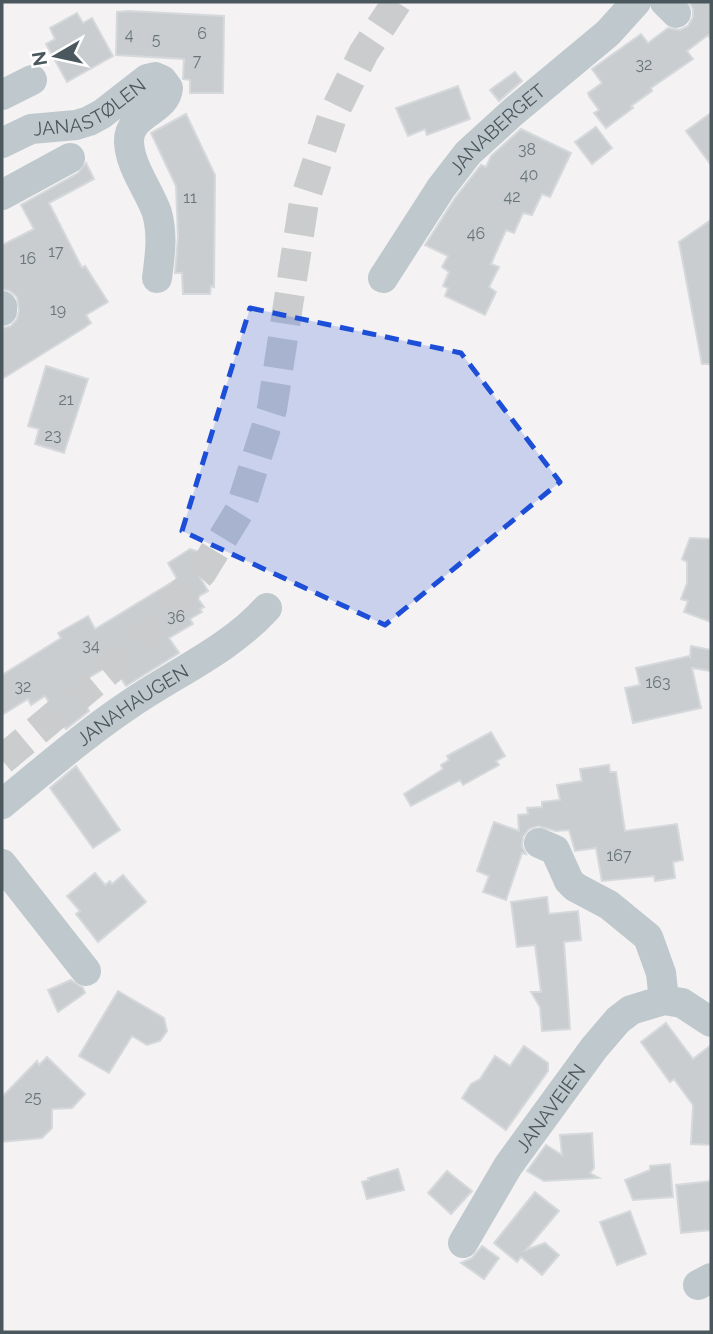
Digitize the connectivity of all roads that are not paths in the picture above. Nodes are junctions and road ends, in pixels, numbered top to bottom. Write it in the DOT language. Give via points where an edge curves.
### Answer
graph roads {
  1 [pos="636,2"];
  2 [pos="32,80"];
  3 [pos="2,95"];
  4 [pos="2,142"];
  5 [pos="70,158"];
  6 [pos="2,195"];
  7 [pos="157,278"];
  8 [pos="383,278"];
  9 [pos="2,306"];
  10 [pos="2,311"];
  11 [pos="267,608"];
  12 [pos="2,804"];
  13 [pos="539,843"];
  14 [pos="2,864"];
  15 [pos="86,971"];
  16 [pos="664,1000"];
  17 [pos="711,1022"];
  18 [pos="463,1243"];
  1 -- 8 [label="street, JANABERGET" via="608,33 468,153"];
  2 -- 3 [label="street"];
  4 -- 7 [label="street, JANASTØLEN" via="31,129 89,121 147,79 164,82 166,96 135,124 129,143 162,234"];
  5 -- 6 [label="street"];
  9 -- 10 [label="street"];
  11 -- 12 [label="street, JANAHAUGEN" via="243,631 130,704"];
  13 -- 16 [label="street" via="555,850 575,887 609,905 648,937"];
  14 -- 15 [label="street"];
  16 -- 17 [label="street" via="682,1003"];
  16 -- 18 [label="street, JANAVEIEN" via="631,1010 594,1048 508,1166"];
}
